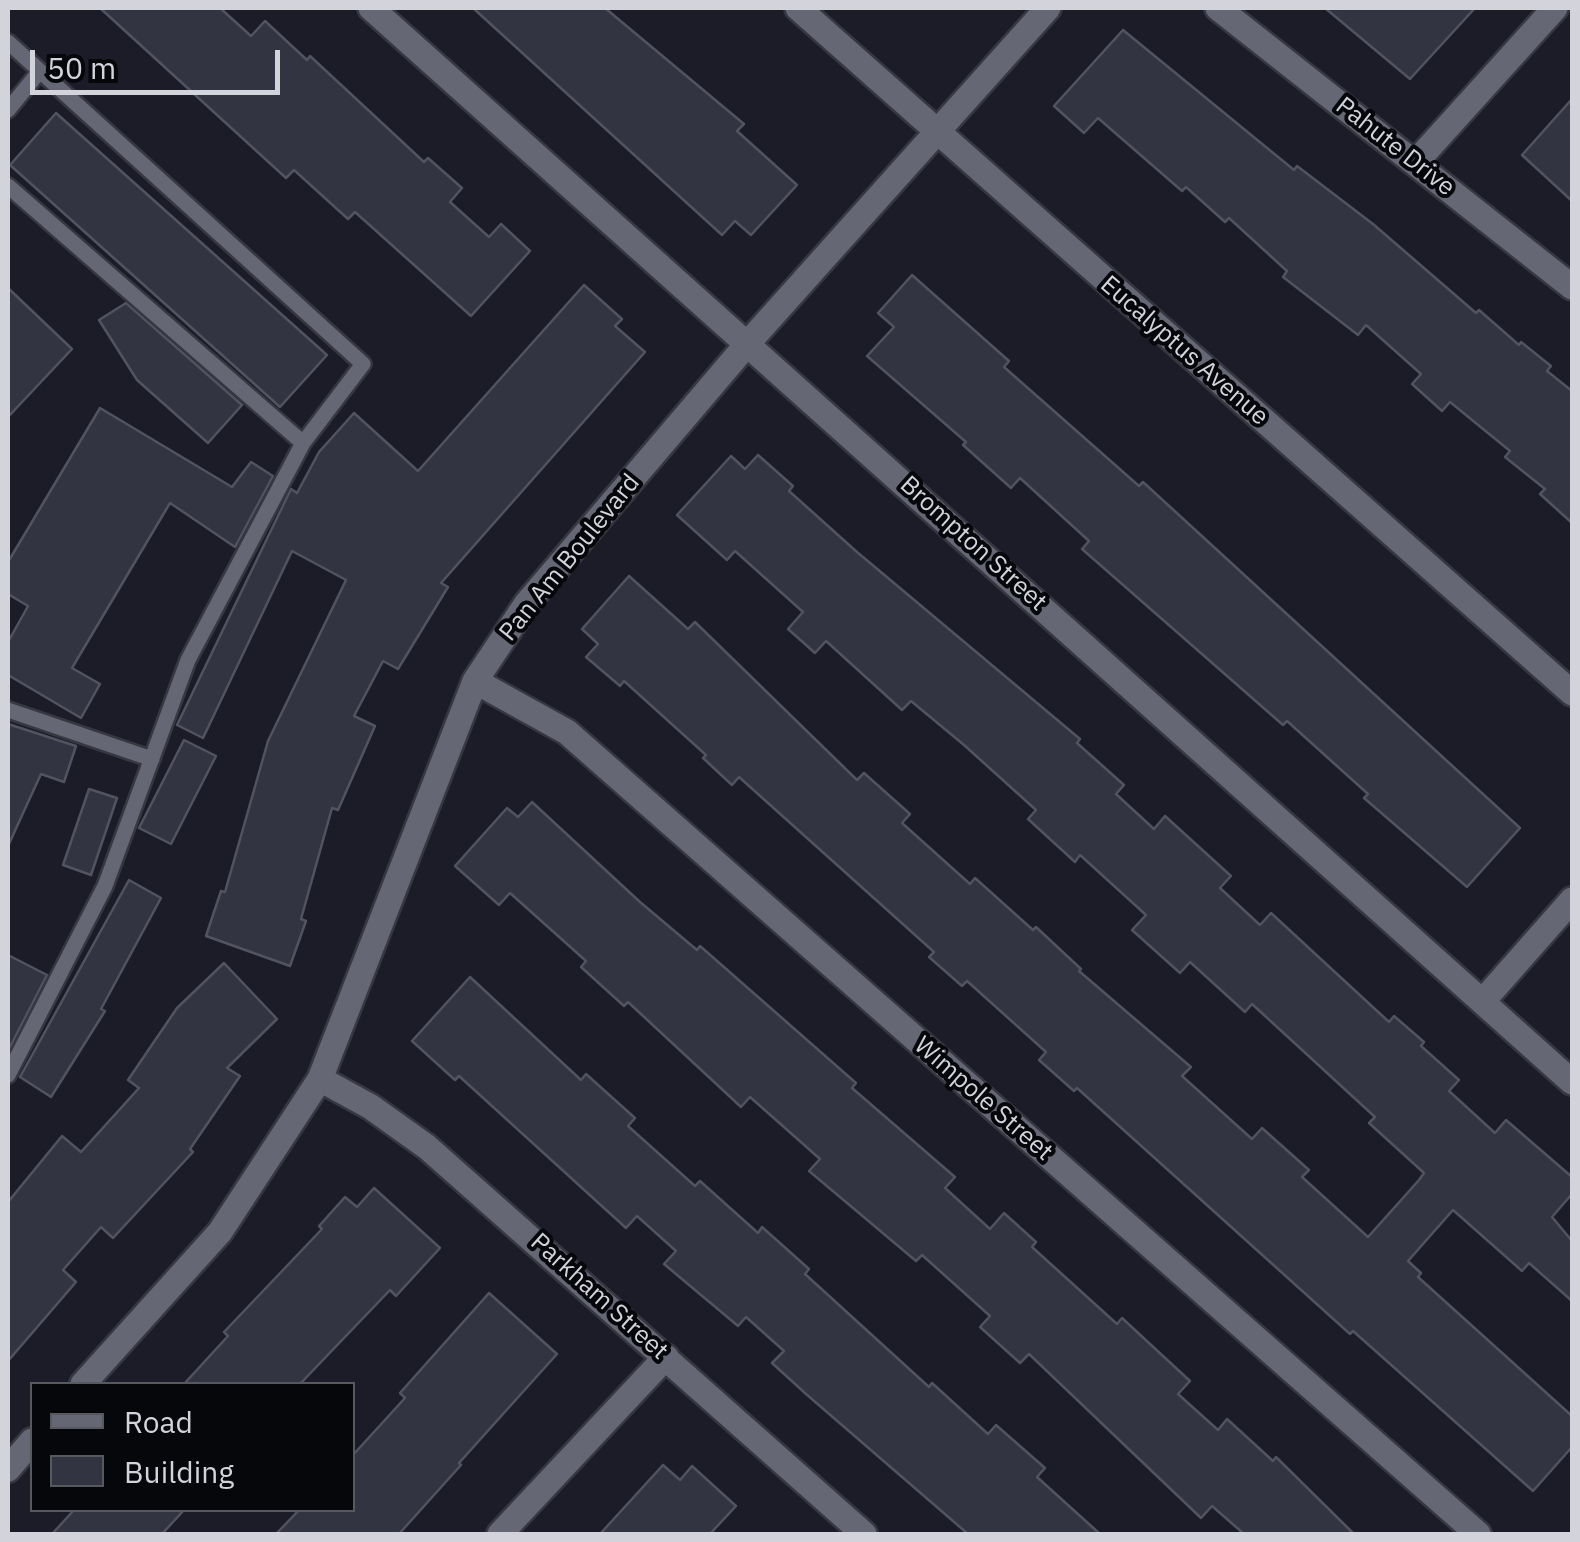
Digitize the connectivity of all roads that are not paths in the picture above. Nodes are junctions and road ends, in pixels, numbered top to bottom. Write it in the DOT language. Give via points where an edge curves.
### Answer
graph roads {
  1 [pos="372,8"];
  2 [pos="798,8"];
  3 [pos="1048,8"];
  4 [pos="1218,8"];
  5 [pos="1556,8"];
  6 [pos="8,42"];
  7 [pos="39,72"];
  8 [pos="8,110"];
  9 [pos="936,132"];
  10 [pos="1415,163"];
  11 [pos="8,186"];
  12 [pos="1572,287"];
  13 [pos="748,343"];
  14 [pos="303,443"];
  15 [pos="476,682"];
  16 [pos="1572,693"];
  17 [pos="8,710"];
  18 [pos="152,759"];
  19 [pos="1572,900"];
  20 [pos="1483,1001"];
  21 [pos="8,1075"];
  22 [pos="320,1079"];
  23 [pos="1572,1082"];
  24 [pos="666,1356"];
  25 [pos="85,1382"];
  26 [pos="30,1443"];
  27 [pos="8,1469"];
  28 [pos="500,1534"];
  29 [pos="864,1534"];
  30 [pos="1478,1534"];
  1 -- 13 [label="street, Brompton Street"];
  2 -- 9 [label="street, Eucalyptus Avenue"];
  3 -- 9 [label="street, Pan Am Boulevard"];
  4 -- 10 [label="street, Pahute Drive"];
  5 -- 10 [label="street"];
  6 -- 7 [label="lane"];
  7 -- 8 [label="lane"];
  7 -- 14 [label="lane" via="364,364"];
  9 -- 13 [label="street, Pan Am Boulevard"];
  9 -- 16 [label="street, Eucalyptus Avenue"];
  10 -- 12 [label="street, Pahute Drive"];
  11 -- 14 [label="lane"];
  13 -- 15 [label="street, Pan Am Boulevard" via="527,603"];
  13 -- 20 [label="street, Brompton Street"];
  14 -- 18 [label="lane" via="188,660"];
  15 -- 22 [label="street, Pan Am Boulevard"];
  15 -- 30 [label="street, Wimpole Street" via="567,732"];
  17 -- 18 [label="lane"];
  18 -- 21 [label="lane" via="106,886"];
  19 -- 20 [label="street"];
  20 -- 23 [label="street, Brompton Street"];
  22 -- 24 [label="street, Parkham Street" via="427,1147"];
  22 -- 25 [label="street, Pan Am Boulevard" via="220,1232"];
  24 -- 28 [label="street"];
  24 -- 29 [label="street, Parkham Street"];
  26 -- 27 [label="street"];
}
